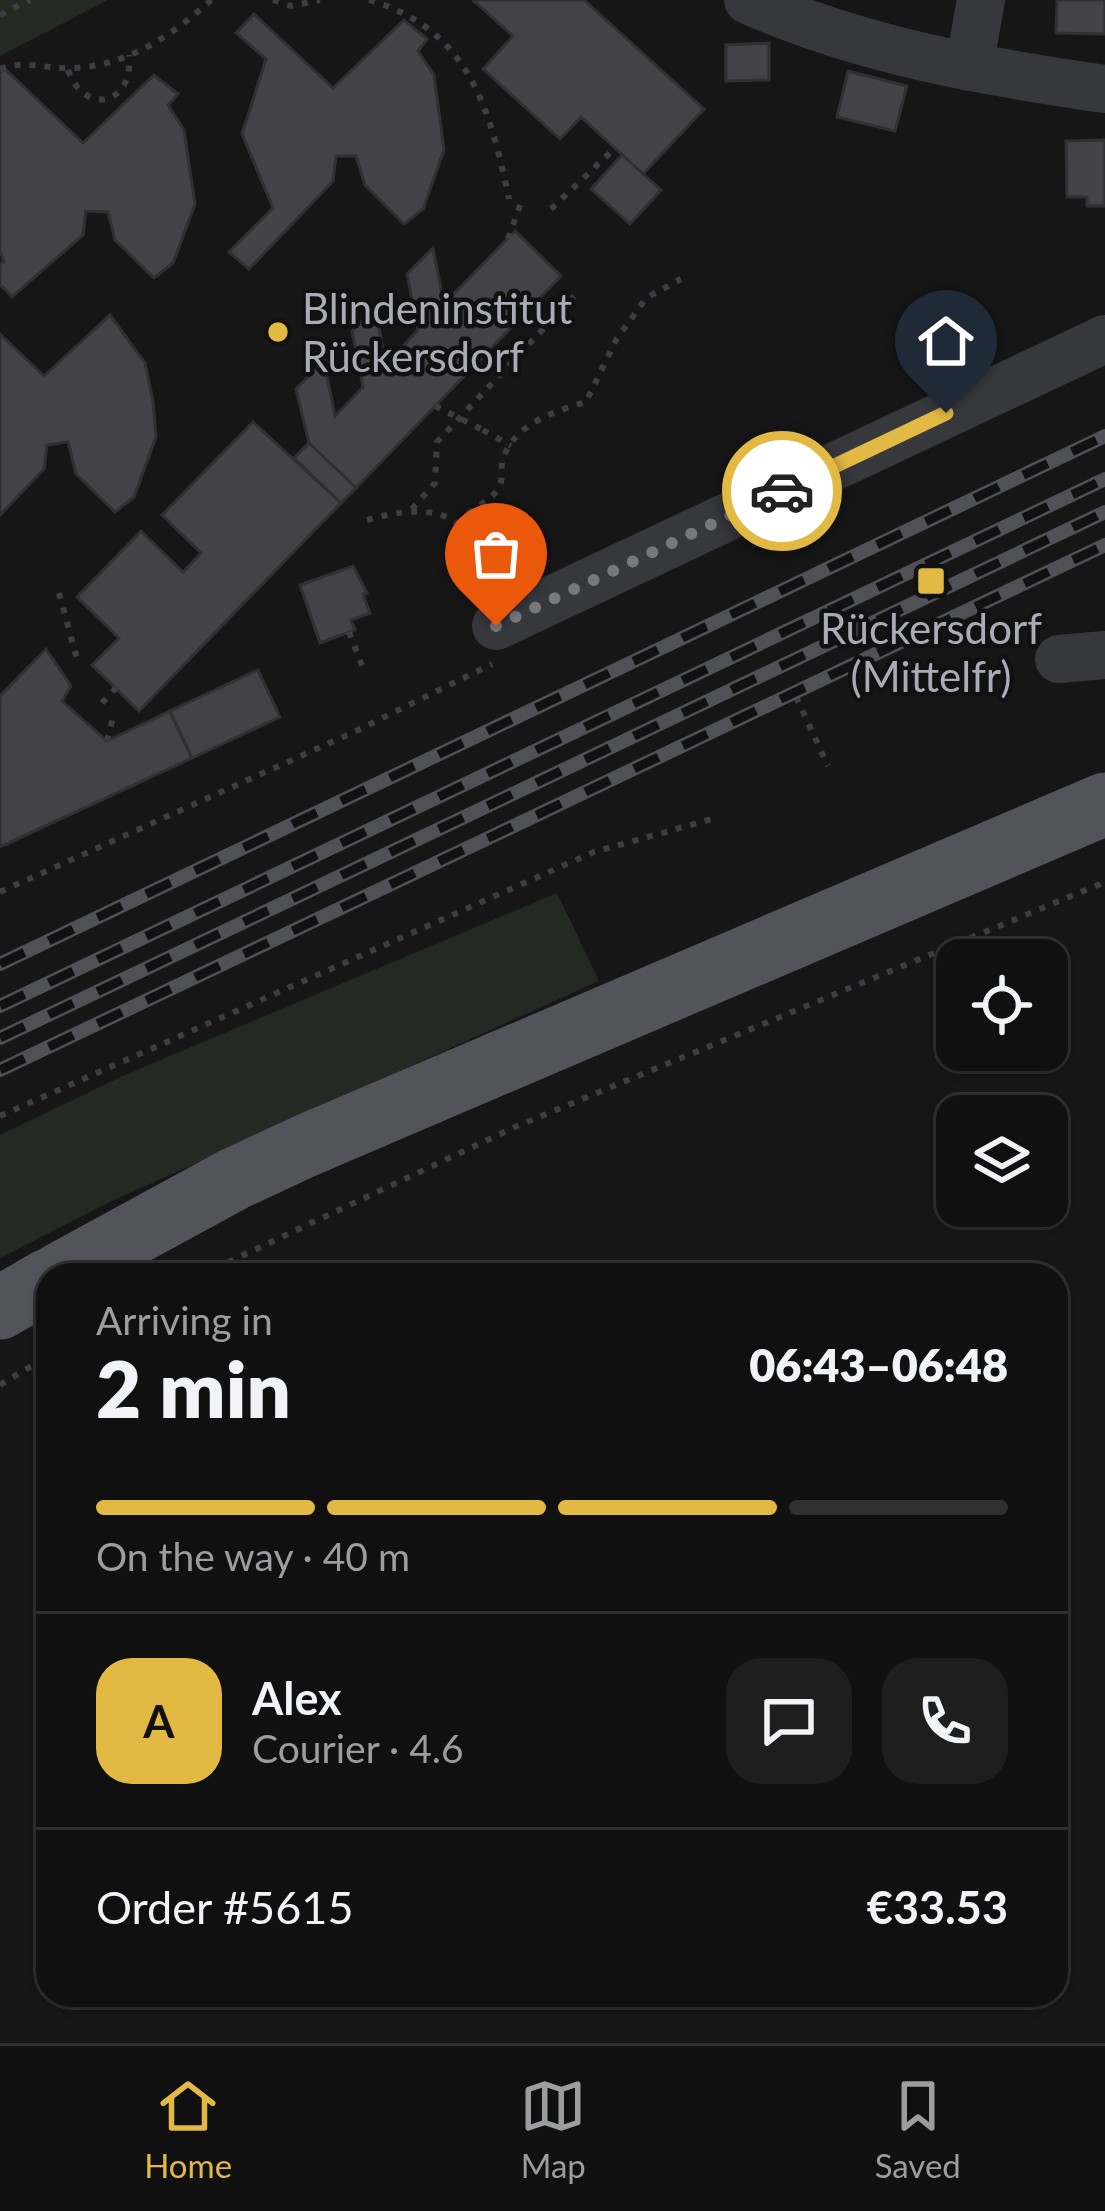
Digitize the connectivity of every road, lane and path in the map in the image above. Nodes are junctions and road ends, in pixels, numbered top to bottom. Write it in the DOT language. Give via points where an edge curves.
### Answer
graph roads {
  1 [pos="30,0"];
  2 [pos="211,0"];
  3 [pos="273,0"];
  4 [pos="320,0"];
  5 [pos="369,0"];
  6 [pos="748,0"];
  7 [pos="981,0"];
  8 [pos="0,15"];
  9 [pos="129,55"];
  10 [pos="969,67"];
  11 [pos="68,68"];
  12 [pos="0,69"];
  13 [pos="1105,88"];
  14 [pos="615,148"];
  15 [pos="524,197"];
  16 [pos="509,200"];
  17 [pos="551,209"];
  18 [pos="508,239"];
  19 [pos="681,279"];
  20 [pos="575,295"];
  21 [pos="1105,339"];
  22 [pos="435,406"];
  23 [pos="511,446"];
  24 [pos="412,509"];
  25 [pos="367,520"];
  26 [pos="458,525"];
  27 [pos="59,593"];
  28 [pos="495,614"];
  29 [pos="349,632"];
  30 [pos="77,659"];
  31 [pos="364,671"];
  32 [pos="116,688"];
  33 [pos="796,697"];
  34 [pos="102,703"];
  35 [pos="113,717"];
  36 [pos="107,740"];
  37 [pos="828,766"];
  38 [pos="1105,804"];
  39 [pos="719,817"];
  40 [pos="1105,882"];
  41 [pos="0,892"];
  42 [pos="0,1116"];
  43 [pos="80,1263"];
  44 [pos="226,1263"];
  45 [pos="36,1287"];
  46 [pos="0,1308"];
  47 [pos="36,1363"];
  48 [pos="0,1385"];
  1 -- 8 [label="path"];
  2 -- 9 [label="path" via="175,32"];
  3 -- 4 [label="path"];
  5 -- 16 [label="path" via="426,28 480,90"];
  6 -- 10 [label="street" via="811,28"];
  7 -- 10 [label="street"];
  9 -- 11 [label="path"];
  9 -- 11 [label="path" via="129,83 106,98 81,94"];
  10 -- 13 [label="street"];
  11 -- 12 [label="path" via="25,62"];
  14 -- 17 [label="path"];
  15 -- 18 [label="path"];
  19 -- 23 [label="path" via="646,298 586,402 547,414"];
  20 -- 24 [label="path" via="437,442 435,483"];
  21 -- 28 [label="street"];
  22 -- 23 [label="path, bridge"];
  23 -- 26 [label="path" via="502,484"];
  24 -- 25 [label="path"];
  24 -- 26 [label="path"];
  26 -- 28 [label="path" via="472,555 469,573"];
  27 -- 30 [label="path"];
  28 -- 41 [label="path" via="516,634 501,659"];
  29 -- 31 [label="path"];
  32 -- 34 [label="path"];
  33 -- 37 [label="path"];
  35 -- 36 [label="path"];
  38 -- 43 [label="main road" via="305,1146"];
  39 -- 42 [label="path" via="594,852"];
  40 -- 44 [label="path" via="515,1127"];
  45 -- 46 [label="main road"];
  47 -- 48 [label="path"];
}
